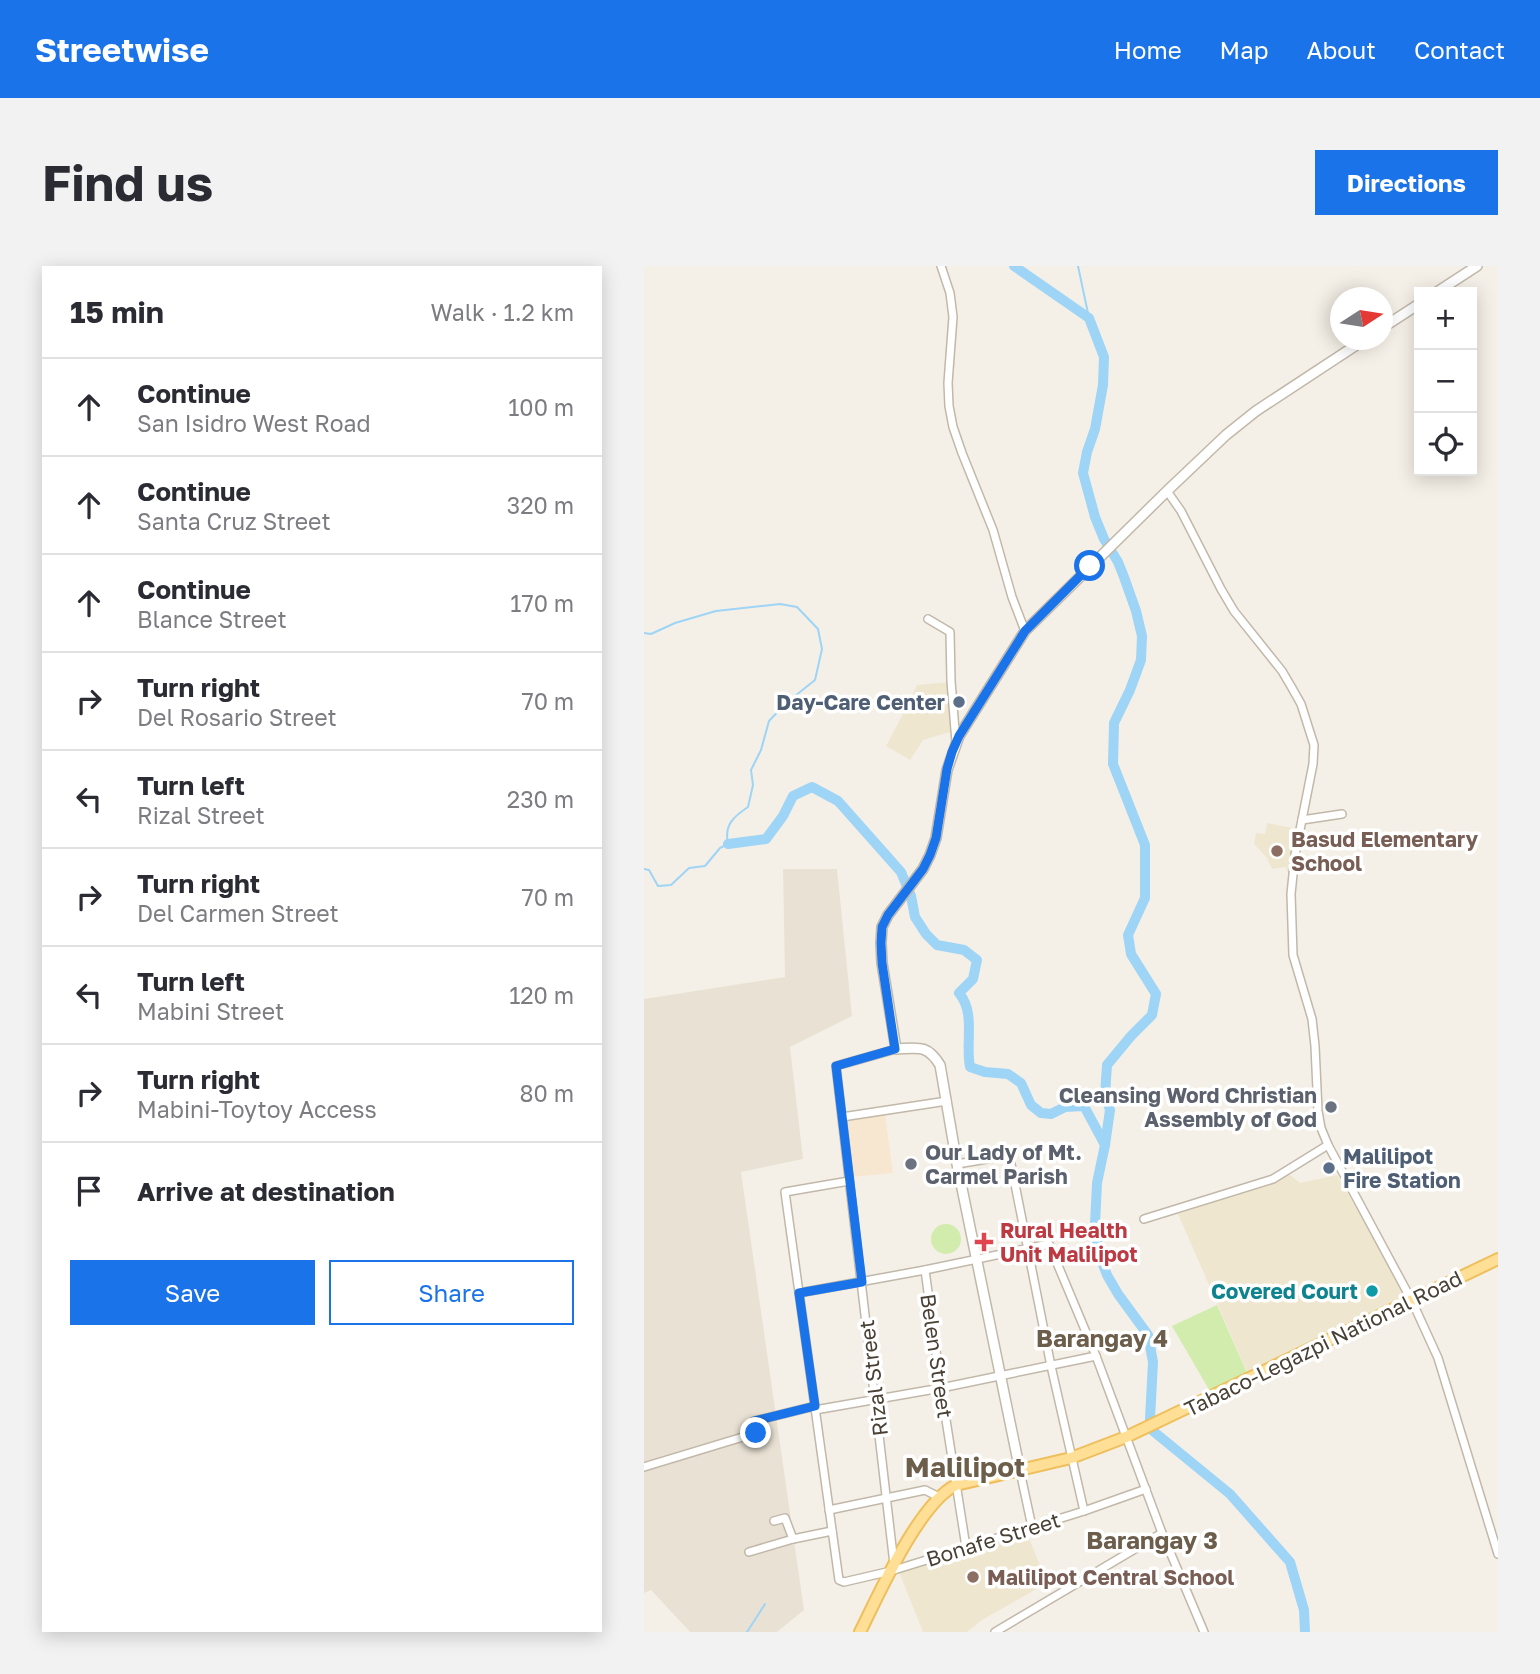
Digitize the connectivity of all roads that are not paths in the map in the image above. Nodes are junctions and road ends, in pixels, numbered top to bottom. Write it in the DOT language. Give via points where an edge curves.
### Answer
graph roads {
  1 [pos="941,266"];
  2 [pos="1477,266"];
  3 [pos="1445,287"];
  4 [pos="1414,307"];
  5 [pos="1393,321"];
  6 [pos="1349,350"];
  7 [pos="1167,491"];
  8 [pos="928,619"];
  9 [pos="1025,631"];
  10 [pos="956,743"];
  11 [pos="1342,814"];
  12 [pos="1302,820"];
  13 [pos="895,1049"];
  14 [pos="947,1101"];
  15 [pos="842,1117"];
  16 [pos="1328,1144"];
  17 [pos="957,1164"];
  18 [pos="849,1181"];
  19 [pos="1144,1219"];
  20 [pos="1027,1249"];
  21 [pos="976,1259"];
  22 [pos="1498,1259"];
  23 [pos="925,1270"];
  24 [pos="862,1282"];
  25 [pos="799,1293"];
  26 [pos="1412,1301"];
  27 [pos="1096,1356"];
  28 [pos="1051,1366"];
  29 [pos="999,1376"];
  30 [pos="941,1388"];
  31 [pos="876,1399"];
  32 [pos="815,1408"];
  33 [pos="1126,1437"];
  34 [pos="1071,1458"];
  35 [pos="644,1467"];
  36 [pos="1020,1471"];
  37 [pos="956,1485"];
  38 [pos="1146,1489"];
  39 [pos="939,1497"];
  40 [pos="887,1498"];
  41 [pos="829,1510"];
  42 [pos="1084,1511"];
  43 [pos="774,1521"];
  44 [pos="1032,1527"];
  45 [pos="832,1531"];
  46 [pos="1162,1533"];
  47 [pos="793,1539"];
  48 [pos="966,1547"];
  49 [pos="749,1552"];
  50 [pos="1498,1554"];
  51 [pos="892,1568"];
  52 [pos="860,1632"];
  53 [pos="995,1632"];
  54 [pos="1204,1632"];
  1 -- 9 [label="street" via="954,317 948,383 953,427"];
  2 -- 3 [label="street"];
  4 -- 5 [label="street"];
  6 -- 7 [label="street" via="1256,411"];
  7 -- 9 [label="street"];
  7 -- 12 [label="street" via="1221,589 1301,704 1314,745"];
  8 -- 10 [label="street" via="950,632"];
  9 -- 10 [label="street"];
  10 -- 13 [label="street" via="936,838 923,869 882,927 882,963"];
  11 -- 12 [label="street"];
  12 -- 16 [label="street" via="1292,878 1293,955 1311,1019 1318,1111"];
  13 -- 14 [label="street" via="924,1049 933,1054 940,1065"];
  13 -- 15 [label="street, Rizal Street" via="836,1066"];
  14 -- 15 [label="street"];
  14 -- 17 [label="street"];
  15 -- 18 [label="street, Rizal Street"];
  16 -- 19 [label="street" via="1272,1179"];
  16 -- 26 [label="street"];
  17 -- 20 [label="street" via="1010,1158"];
  17 -- 21 [label="street"];
  18 -- 24 [label="street, Rizal Street"];
  18 -- 25 [label="street" via="785,1192"];
  20 -- 21 [label="street"];
  20 -- 27 [label="street" via="1049,1244"];
  20 -- 28 [label="street"];
  21 -- 23 [label="street"];
  21 -- 29 [label="street"];
  22 -- 26 [label="main road, Tabaco-Legazpi National Road"];
  23 -- 24 [label="street"];
  23 -- 30 [label="street, Belen Street"];
  24 -- 25 [label="street"];
  24 -- 31 [label="street, Rizal Street"];
  25 -- 32 [label="street"];
  26 -- 33 [label="main road, Tabaco-Legazpi National Road"];
  26 -- 50 [label="street" via="1438,1358"];
  27 -- 28 [label="street"];
  27 -- 33 [label="street"];
  28 -- 29 [label="street"];
  28 -- 34 [label="street"];
  29 -- 30 [label="street"];
  29 -- 36 [label="street"];
  30 -- 31 [label="street"];
  30 -- 37 [label="street, Belen Street"];
  31 -- 32 [label="street"];
  31 -- 40 [label="street, Rizal Street"];
  32 -- 35 [label="street" via="754,1421 756,1433"];
  32 -- 41 [label="street"];
  33 -- 34 [label="main road, Tabaco-Legazpi National Road"];
  33 -- 38 [label="street"];
  34 -- 36 [label="main road, Tabaco-Legazpi National Road"];
  34 -- 42 [label="street"];
  36 -- 37 [label="main road, Tabaco-Legazpi National Road"];
  36 -- 44 [label="street"];
  37 -- 39 [label="main road"];
  37 -- 48 [label="street, Belen Street"];
  38 -- 42 [label="street, Bonafe Street"];
  38 -- 46 [label="street"];
  39 -- 40 [label="street" via="925,1490"];
  39 -- 51 [label="main road"];
  40 -- 41 [label="street"];
  40 -- 51 [label="street, Rizal Street"];
  41 -- 45 [label="street"];
  42 -- 44 [label="street, Bonafe Street"];
  43 -- 47 [label="street" via="785,1518"];
  44 -- 48 [label="street, Bonafe Street"];
  45 -- 47 [label="street"];
  45 -- 51 [label="street, Bonafe Street" via="839,1580"];
  46 -- 53 [label="street"];
  46 -- 54 [label="street"];
  47 -- 49 [label="street"];
  48 -- 51 [label="street, Bonafe Street"];
  51 -- 52 [label="main road"];
}
